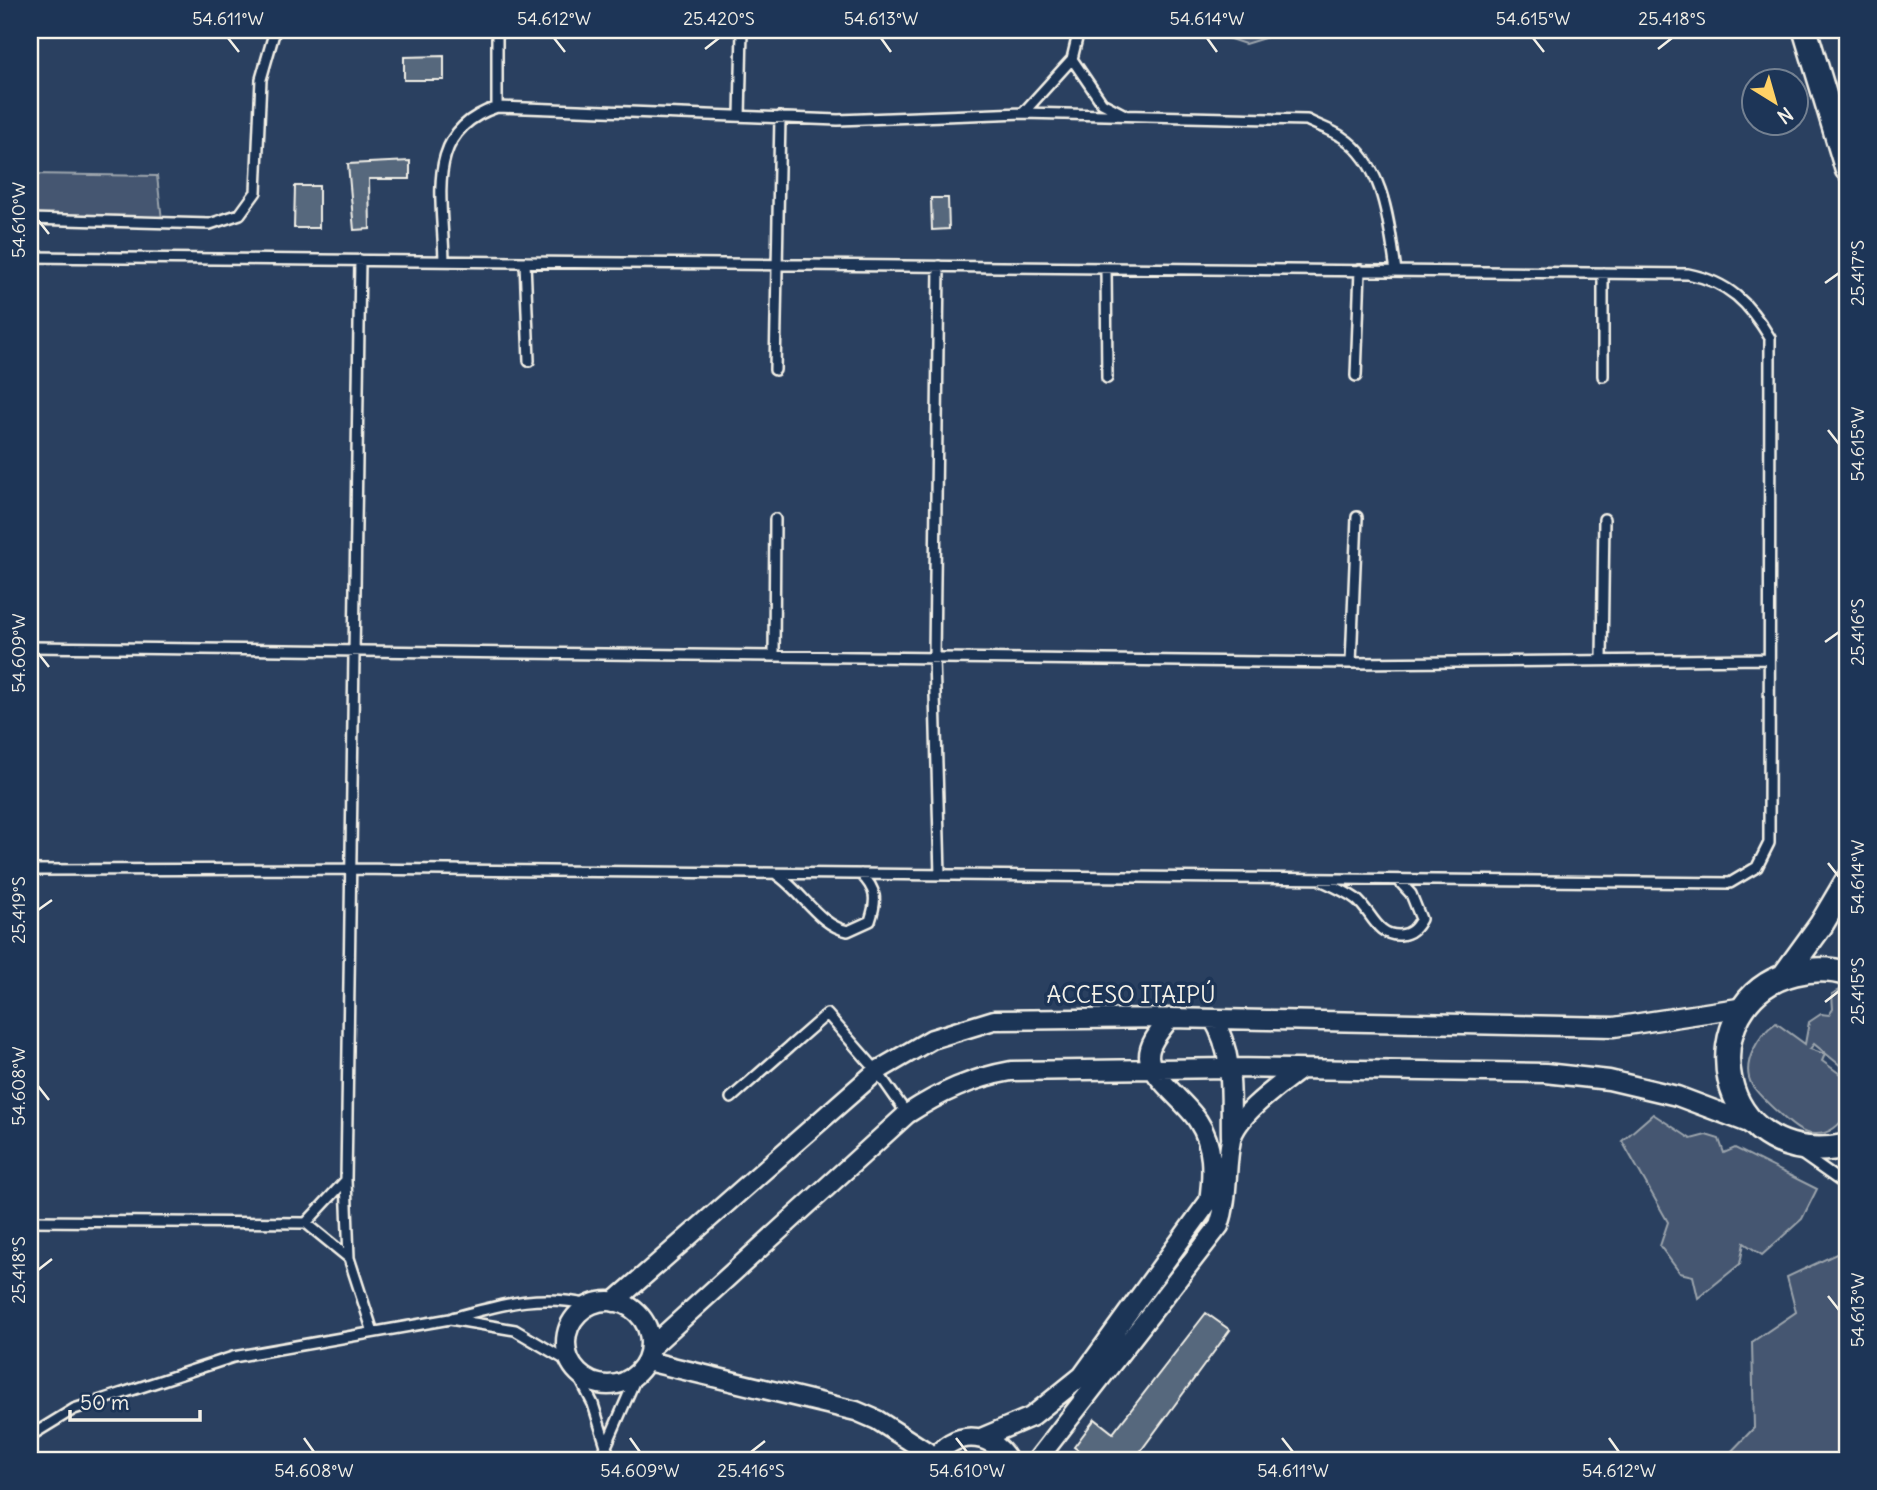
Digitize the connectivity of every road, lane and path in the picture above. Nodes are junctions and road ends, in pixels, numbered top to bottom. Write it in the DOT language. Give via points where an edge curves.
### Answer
graph roads {
  1 [pos="275,30"];
  2 [pos="497,30"];
  3 [pos="742,30"];
  4 [pos="1079,30"];
  5 [pos="1805,30"];
  6 [pos="1072,59"];
  7 [pos="497,107"];
  8 [pos="1023,113"];
  9 [pos="740,116"];
  10 [pos="1125,116"];
  11 [pos="780,117"];
  12 [pos="1847,169"];
  13 [pos="30,219"];
  14 [pos="30,257"];
  15 [pos="360,260"];
  16 [pos="444,261"];
  17 [pos="525,262"];
  18 [pos="776,265"];
  19 [pos="939,266"];
  20 [pos="1106,268"];
  21 [pos="1360,270"];
  22 [pos="1396,271"];
  23 [pos="1603,273"];
  24 [pos="528,361"];
  25 [pos="775,370"];
  26 [pos="1356,376"];
  27 [pos="1604,376"];
  28 [pos="1107,378"];
  29 [pos="1357,517"];
  30 [pos="775,519"];
  31 [pos="1605,519"];
  32 [pos="30,648"];
  33 [pos="354,649"];
  34 [pos="774,655"];
  35 [pos="934,657"];
  36 [pos="1602,659"];
  37 [pos="1769,659"];
  38 [pos="1350,663"];
  39 [pos="351,869"];
  40 [pos="30,870"];
  41 [pos="775,873"];
  42 [pos="861,874"];
  43 [pos="940,875"];
  44 [pos="1317,879"];
  45 [pos="1398,880"];
  46 [pos="1847,881"];
  47 [pos="1847,974"];
  48 [pos="1784,976"];
  49 [pos="1745,1007"];
  50 [pos="1170,1018"];
  51 [pos="1213,1019"];
  52 [pos="1230,1068"];
  53 [pos="1153,1069"];
  54 [pos="1299,1070"];
  55 [pos="877,1071"];
  56 [pos="731,1098"];
  57 [pos="907,1114"];
  58 [pos="1755,1125"];
  59 [pos="1231,1137"];
  60 [pos="1847,1146"];
  61 [pos="1793,1148"];
  62 [pos="346,1180"];
  63 [pos="1847,1186"];
  64 [pos="30,1221"];
  65 [pos="306,1223"];
  66 [pos="349,1258"];
  67 [pos="614,1302"];
  68 [pos="591,1305"];
  69 [pos="450,1319"];
  70 [pos="373,1332"];
  71 [pos="645,1361"];
  72 [pos="574,1367"];
  73 [pos="30,1436"];
  74 [pos="981,1438"];
  75 [pos="607,1449"];
  76 [pos="935,1459"];
  77 [pos="600,1460"];
  78 [pos="1008,1460"];
  79 [pos="1037,1460"];
  1 -- 13 [label="lane" via="261,79 256,192 240,214 211,224"];
  2 -- 7 [label="lane"];
  3 -- 9 [label="lane"];
  4 -- 6 [label="lane"];
  5 -- 12 [label="street"];
  6 -- 8 [label="lane"];
  6 -- 10 [label="lane" via="1102,103"];
  7 -- 9 [label="lane"];
  7 -- 16 [label="lane" via="474,114 456,129 445,148"];
  8 -- 10 [label="lane"];
  8 -- 11 [label="lane" via="838,120"];
  9 -- 11 [label="lane"];
  10 -- 22 [label="lane" via="1307,120 1343,137 1366,158 1377,179"];
  11 -- 18 [label="lane"];
  14 -- 15 [label="lane"];
  15 -- 16 [label="lane"];
  15 -- 33 [label="lane"];
  16 -- 17 [label="lane"];
  17 -- 18 [label="lane"];
  17 -- 24 [label="lane"];
  18 -- 19 [label="lane"];
  18 -- 25 [label="lane"];
  19 -- 20 [label="lane"];
  19 -- 35 [label="lane"];
  20 -- 21 [label="lane"];
  20 -- 28 [label="lane"];
  21 -- 22 [label="lane"];
  21 -- 26 [label="lane"];
  22 -- 23 [label="lane"];
  23 -- 27 [label="lane"];
  23 -- 37 [label="lane" via="1688,274 1713,280 1751,307 1770,338"];
  29 -- 38 [label="lane"];
  30 -- 34 [label="lane"];
  31 -- 36 [label="lane"];
  32 -- 33 [label="lane"];
  33 -- 34 [label="lane"];
  33 -- 39 [label="lane"];
  34 -- 35 [label="lane"];
  35 -- 38 [label="lane"];
  35 -- 43 [label="lane"];
  36 -- 37 [label="lane"];
  36 -- 38 [label="lane"];
  37 -- 45 [label="lane" via="1769,844 1764,859 1747,875 1730,883"];
  39 -- 40 [label="lane"];
  39 -- 41 [label="lane"];
  39 -- 62 [label="lane"];
  41 -- 42 [label="lane"];
  41 -- 42 [label="lane" via="830,924 848,931 870,921 877,901 872,885"];
  42 -- 43 [label="lane"];
  43 -- 44 [label="lane"];
  44 -- 45 [label="lane"];
  44 -- 45 [label="lane" via="1357,900 1379,929 1391,935 1407,934 1420,919 1411,894"];
  46 -- 48 [label="street"];
  47 -- 48 [label="street" via="1810,969"];
  48 -- 49 [label="street" via="1762,988"];
  49 -- 51 [label="street, ACCESO ITAIPÚ" via="1614,1027"];
  49 -- 58 [label="street" via="1732,1030 1727,1055 1729,1081 1739,1105"];
  50 -- 51 [label="street, ACCESO ITAIPÚ"];
  50 -- 53 [label="street" via="1151,1046"];
  50 -- 55 [label="street, ACCESO ITAIPÚ" via="994,1020 932,1038"];
  51 -- 52 [label="street"];
  52 -- 53 [label="street"];
  52 -- 54 [label="street"];
  52 -- 59 [label="street"];
  53 -- 57 [label="street" via="1011,1071 975,1077"];
  53 -- 74 [label="street" via="1199,1122 1208,1141 1213,1172 1209,1200 1082,1376 1031,1417"];
  54 -- 58 [label="street" via="1545,1073 1609,1080"];
  54 -- 59 [label="street" via="1244,1118"];
  55 -- 56 [label="lane" via="827,1014"];
  55 -- 57 [label="lane"];
  55 -- 67 [label="street, ACCESO ITAIPÚ"];
  57 -- 71 [label="street"];
  58 -- 61 [label="street"];
  59 -- 79 [label="street" via="1226,1204 1219,1226"];
  60 -- 61 [label="street" via="1821,1151"];
  61 -- 63 [label="lane"];
  62 -- 65 [label="lane"];
  62 -- 66 [label="lane"];
  64 -- 65 [label="lane"];
  65 -- 66 [label="lane"];
  66 -- 70 [label="lane"];
  67 -- 68 [label="street"];
  67 -- 71 [label="street" via="641,1316 648,1329"];
  68 -- 69 [label="lane" via="556,1297 503,1304"];
  68 -- 72 [label="street" via="579,1314 567,1334 566,1349"];
  69 -- 70 [label="lane"];
  69 -- 72 [label="lane" via="515,1330"];
  70 -- 73 [label="lane" via="233,1357 74,1409"];
  71 -- 72 [label="street" via="626,1382 612,1386 590,1381"];
  71 -- 75 [label="lane"];
  71 -- 76 [label="street" via="856,1411"];
  72 -- 75 [label="lane" via="593,1404"];
  74 -- 76 [label="street" via="955,1440"];
  74 -- 78 [label="street" via="993,1443"];
  75 -- 77 [label="lane"];
}
